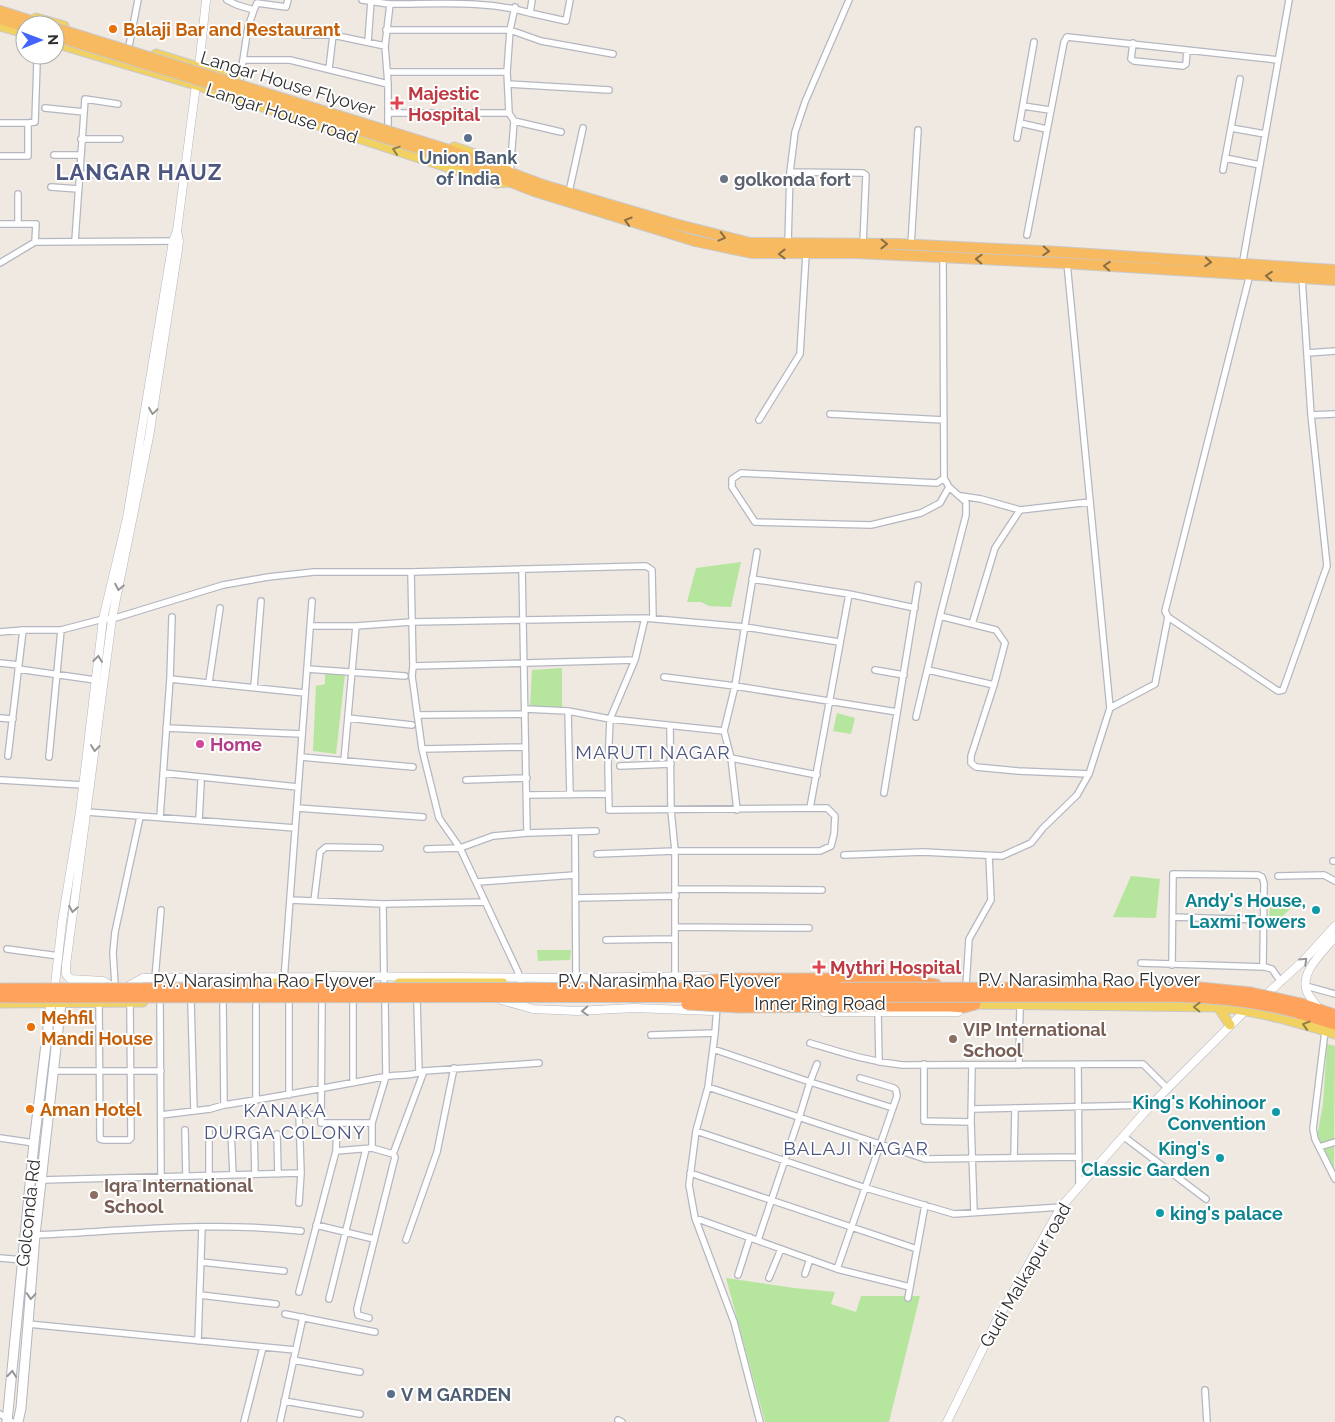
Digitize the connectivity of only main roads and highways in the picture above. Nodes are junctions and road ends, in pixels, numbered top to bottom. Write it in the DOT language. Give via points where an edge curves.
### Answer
graph roads {
  1 [pos="0,6"];
  2 [pos="0,11"];
  3 [pos="15,16"];
  4 [pos="0,19"];
  5 [pos="15,24"];
  6 [pos="0,26"];
  7 [pos="15,31"];
  8 [pos="65,31"];
  9 [pos="65,39"];
  10 [pos="65,45"];
  11 [pos="133,47"];
  12 [pos="133,66"];
  13 [pos="244,82"];
  14 [pos="242,100"];
  15 [pos="448,154"];
  16 [pos="510,178"];
  17 [pos="1246,270"];
  18 [pos="1335,270"];
  19 [pos="1335,280"];
  20 [pos="399,983"];
  21 [pos="0,985"];
  22 [pos="944,986"];
  23 [pos="0,989"];
  24 [pos="559,993"];
  25 [pos="0,997"];
  26 [pos="1287,997"];
  27 [pos="400,1001"];
  28 [pos="0,1003"];
  29 [pos="56,1003"];
  30 [pos="978,1004"];
  31 [pos="1218,1007"];
  32 [pos="1335,1010"];
  33 [pos="1335,1014"];
  34 [pos="1278,1017"];
  35 [pos="1335,1024"];
  36 [pos="1230,1025"];
  37 [pos="1335,1034"];
  38 [pos="7,1419"];
  39 [pos="18,1422"];
  1 -- 11 [label="main road, Langar House road"];
  2 -- 3 [label="highway"];
  4 -- 5 [label="highway"];
  6 -- 7 [label="main road"];
  8 -- 15 [label="highway, Langar House Flyover, bridge"];
  9 -- 15 [label="highway, Langar House Flyover, bridge"];
  10 -- 12 [label="main road, Langar House road"];
  11 -- 12 [label="main road"];
  11 -- 13 [label="main road, Langar House road"];
  12 -- 14 [label="main road, Langar House road"];
  13 -- 14 [label="main road"];
  13 -- 16 [label="main road, Langar House road" via="504,164"];
  16 -- 14 [label="main road, Langar House road, one-way" via="496,183"];
  15 -- 16 [label="highway, Langar House Flyover"];
  16 -- 17 [label="highway, one-way" via="750,243 911,245 1060,252"];
  17 -- 16 [label="highway, one-way" via="856,253 752,254 695,241"];
  17 -- 18 [label="highway"];
  19 -- 17 [label="highway, one-way"];
  20 -- 21 [label="main road, Inner Ring Road" via="384,980 284,980"];
  20 -- 22 [label="main road, Inner Ring Road" via="520,981 576,987"];
  20 -- 27 [label="main road"];
  22 -- 24 [label="highway, bridge" via="903,980 725,979"];
  22 -- 26 [label="main road, Inner Ring Road" via="1078,982 1200,984"];
  23 -- 24 [label="highway, P.V. Narasimha Rao Flyover, bridge"];
  24 -- 25 [label="highway, P.V. Narasimha Rao Flyover, bridge"];
  30 -- 24 [label="highway, one-way, bridge" via="964,1007 729,1006"];
  24 -- 33 [label="highway, P.V. Narasimha Rao Flyover, bridge" via="1201,988 1270,996"];
  24 -- 35 [label="highway, P.V. Narasimha Rao Flyover, bridge" via="1201,996 1268,1004"];
  26 -- 32 [label="main road, Inner Ring Road"];
  26 -- 34 [label="main road" via="1277,1010"];
  27 -- 29 [label="main road, Inner Ring Road"];
  27 -- 30 [label="main road, Inner Ring Road" via="500,999 717,1006"];
  28 -- 29 [label="main road, Inner Ring Road"];
  38 -- 29 [label="main road, Golconda Rd, one-way" via="34,1143"];
  29 -- 39 [label="main road, Golconda Rd, one-way"];
  31 -- 30 [label="main road, Inner Ring Road, one-way"];
  31 -- 34 [label="main road, Inner Ring Road"];
  31 -- 36 [label="main road"];
  37 -- 34 [label="main road, Inner Ring Road, one-way"];
}
